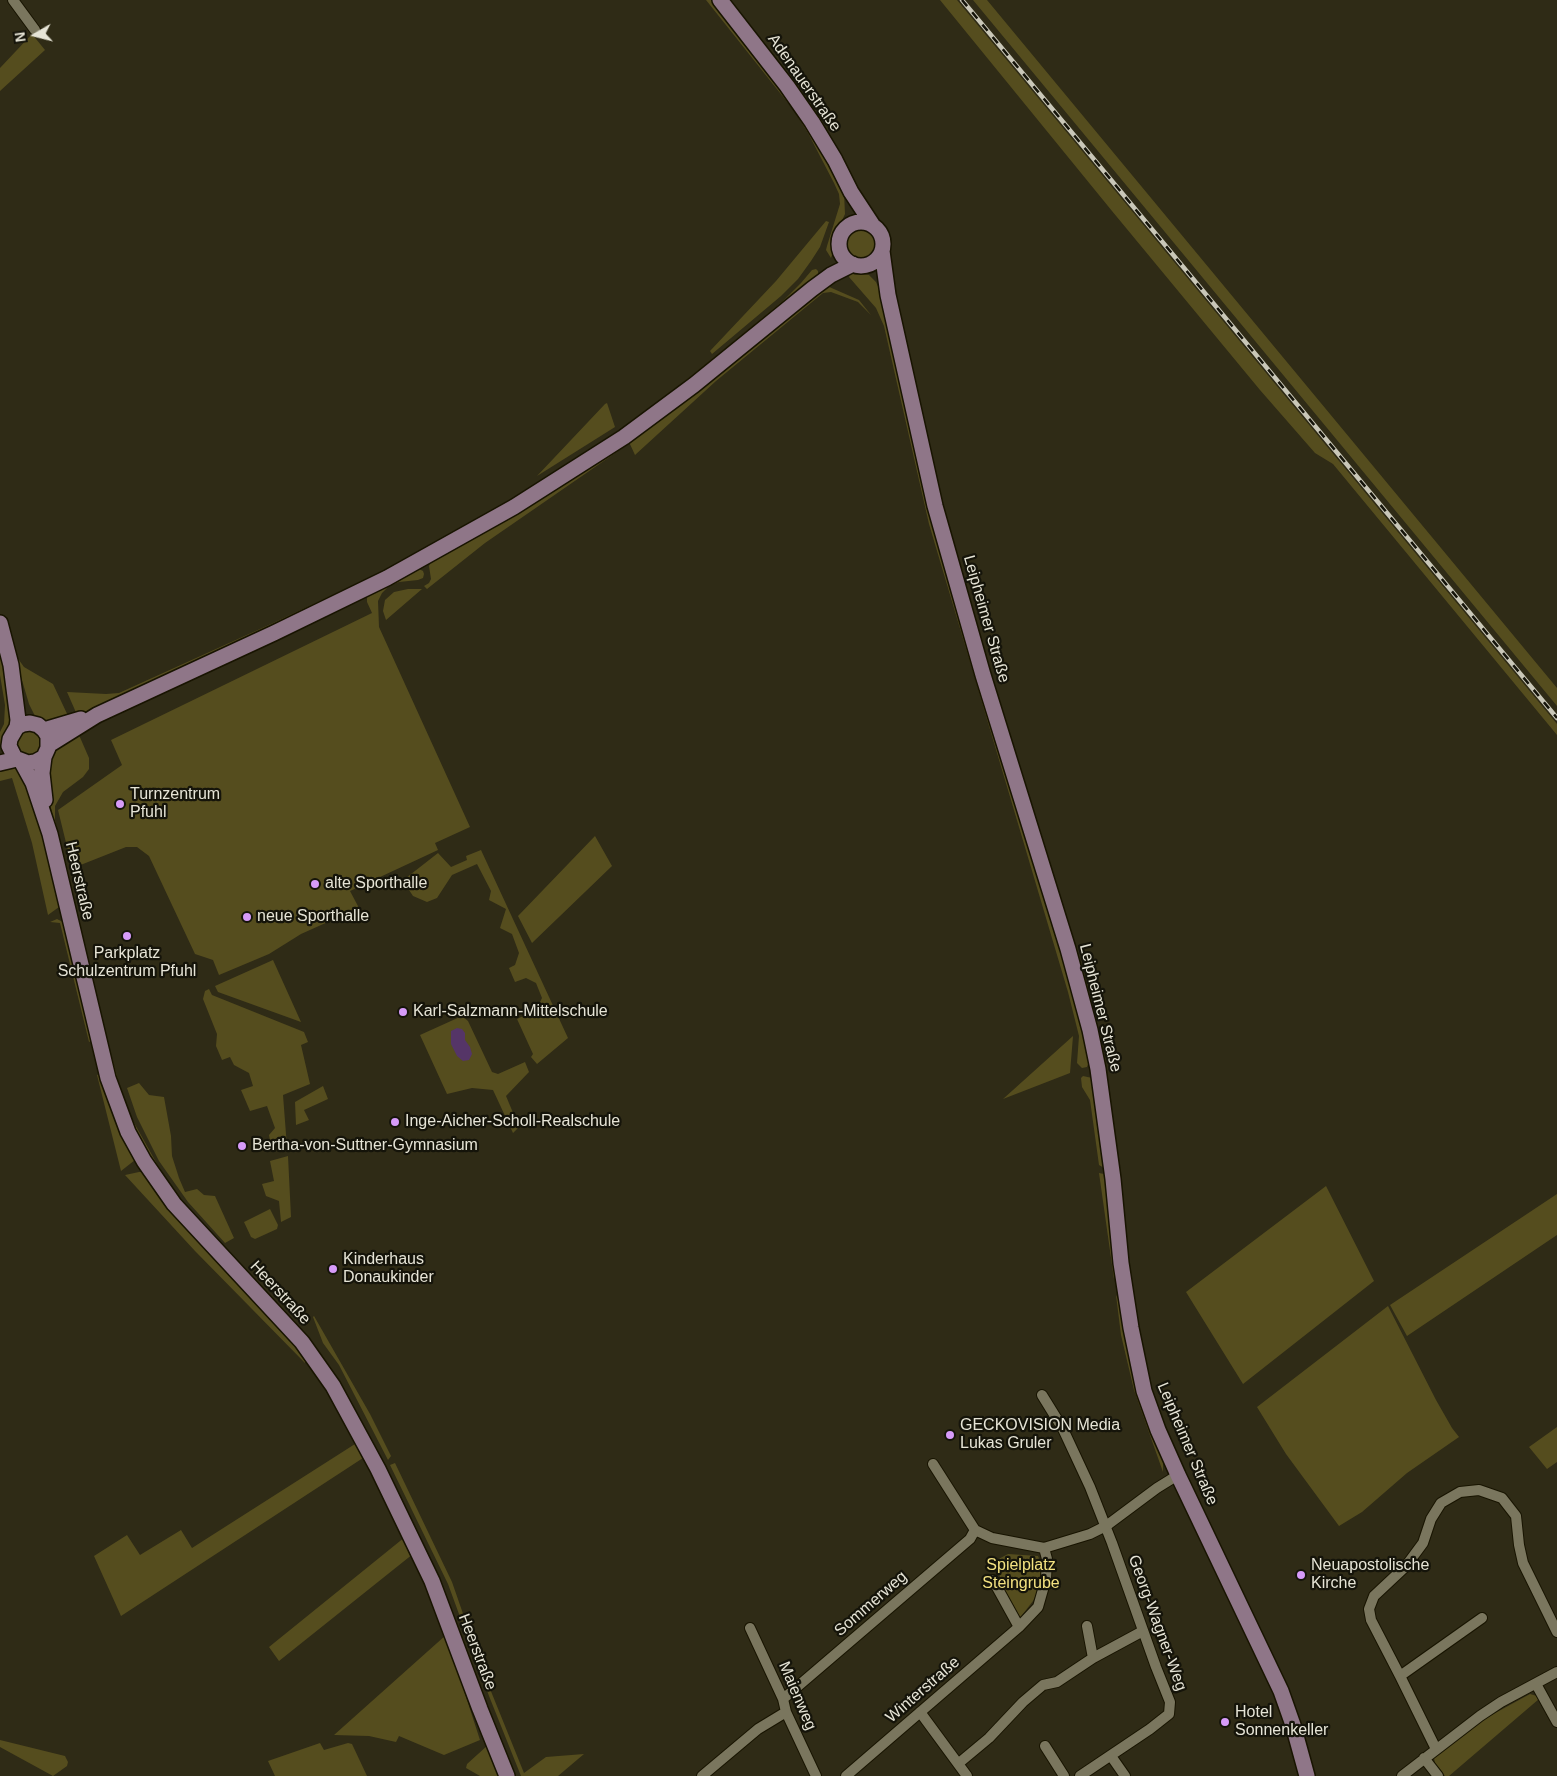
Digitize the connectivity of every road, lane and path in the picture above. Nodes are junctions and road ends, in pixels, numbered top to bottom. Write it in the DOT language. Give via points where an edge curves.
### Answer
graph roads {
  1 [pos="13,0"];
  2 [pos="720,0"];
  3 [pos="35,30"];
  4 [pos="851,192"];
  5 [pos="872,224"];
  6 [pos="848,226"];
  7 [pos="840,249"];
  8 [pos="882,250"];
  9 [pos="858,265"];
  10 [pos="812,289"];
  11 [pos="888,295"];
  12 [pos="0,623"];
  13 [pos="97,715"];
  14 [pos="30,727"];
  15 [pos="5,747"];
  16 [pos="46,751"];
  17 [pos="19,760"];
  18 [pos="0,763"];
  19 [pos="50,834"];
  20 [pos="1042,1395"];
  21 [pos="933,1464"];
  22 [pos="1178,1475"];
  23 [pos="1106,1526"];
  24 [pos="975,1530"];
  25 [pos="1044,1548"];
  26 [pos="993,1580"];
  27 [pos="1482,1618"];
  28 [pos="1087,1626"];
  29 [pos="1019,1627"];
  30 [pos="750,1628"];
  31 [pos="1143,1631"];
  32 [pos="1557,1632"];
  33 [pos="1093,1658"];
  34 [pos="1557,1672"];
  35 [pos="1400,1676"];
  36 [pos="1536,1684"];
  37 [pos="783,1699"];
  38 [pos="786,1712"];
  39 [pos="920,1712"];
  40 [pos="1557,1722"];
  41 [pos="1045,1746"];
  42 [pos="1436,1749"];
  43 [pos="1111,1756"];
  44 [pos="1424,1758"];
  45 [pos="959,1763"];
  46 [pos="507,1776"];
  47 [pos="702,1776"];
  48 [pos="816,1776"];
  49 [pos="846,1776"];
  50 [pos="967,1776"];
  51 [pos="1064,1776"];
  52 [pos="1080,1776"];
  53 [pos="1125,1776"];
  54 [pos="1307,1776"];
  55 [pos="1402,1776"];
  56 [pos="1438,1776"];
  1 -- 3 [label="street"];
  2 -- 4 [label="street, Adenauerstraße" via="788,86 826,145"];
  4 -- 5 [label="street, Adenauerstraße"];
  4 -- 6 [label="street, Adenauerstraße" via="852,213"];
  5 -- 6 [label="street" via="860,221"];
  5 -- 8 [label="street" via="882,236"];
  6 -- 7 [label="street" via="841,235"];
  7 -- 9 [label="street" via="845,258"];
  7 -- 10 [label="street"];
  8 -- 9 [label="street" via="876,260"];
  8 -- 11 [label="street, Leipheimer Straße"];
  9 -- 10 [label="street" via="831,275"];
  9 -- 11 [label="street, Leipheimer Straße" via="875,274"];
  10 -- 13 [label="street" via="648,420 514,508 387,578"];
  11 -- 22 [label="street, Leipheimer Straße" via="935,506 1090,1030 1138,1364 1158,1430"];
  12 -- 14 [label="street"];
  13 -- 14 [label="street"];
  13 -- 16 [label="street"];
  14 -- 15 [label="street" via="12,732"];
  14 -- 16 [label="street" via="48,736"];
  15 -- 17 [label="street"];
  16 -- 17 [label="street" via="35,762"];
  16 -- 19 [label="street, Heerstraße" via="42,773"];
  17 -- 18 [label="street"];
  17 -- 19 [label="street, Heerstraße" via="33,783"];
  19 -- 46 [label="street, Heerstraße" via="108,1078 128,1132 174,1204 302,1342 333,1386 378,1469 432,1581"];
  20 -- 23 [label="street, Georg-Wagner-Weg" via="1063,1429"];
  21 -- 24 [label="street"];
  22 -- 23 [label="street"];
  22 -- 54 [label="street, Leipheimer Straße" via="1279,1685"];
  23 -- 25 [label="street"];
  23 -- 31 [label="street, Georg-Wagner-Weg"];
  24 -- 25 [label="street" via="992,1538"];
  24 -- 37 [label="street, Sommerweg" via="970,1539"];
  25 -- 29 [label="street, Winterstraße" via="1046,1579 1038,1607"];
  26 -- 29 [label="street"];
  27 -- 35 [label="street"];
  28 -- 33 [label="street"];
  29 -- 39 [label="street, Winterstraße"];
  30 -- 37 [label="street, Maienweg"];
  31 -- 33 [label="street"];
  31 -- 43 [label="street, Georg-Wagner-Weg" via="1170,1702 1169,1714"];
  32 -- 35 [label="street" via="1523,1562 1516,1516 1502,1498 1479,1490 1460,1492 1441,1503 1430,1518 1423,1543 1406,1566 1374,1596 1369,1609 1371,1620"];
  33 -- 45 [label="street" via="1057,1682 1043,1685"];
  34 -- 36 [label="street"];
  35 -- 42 [label="street"];
  36 -- 40 [label="street"];
  36 -- 42 [label="street" via="1501,1702"];
  37 -- 38 [label="street, Maienweg"];
  38 -- 47 [label="street" via="758,1729"];
  38 -- 48 [label="street, Maienweg"];
  39 -- 45 [label="street"];
  39 -- 49 [label="street, Winterstraße"];
  41 -- 51 [label="street"];
  42 -- 44 [label="street"];
  43 -- 52 [label="street, Georg-Wagner-Weg"];
  43 -- 53 [label="street"];
  44 -- 55 [label="street"];
  44 -- 56 [label="street"];
  45 -- 50 [label="street"];
}
